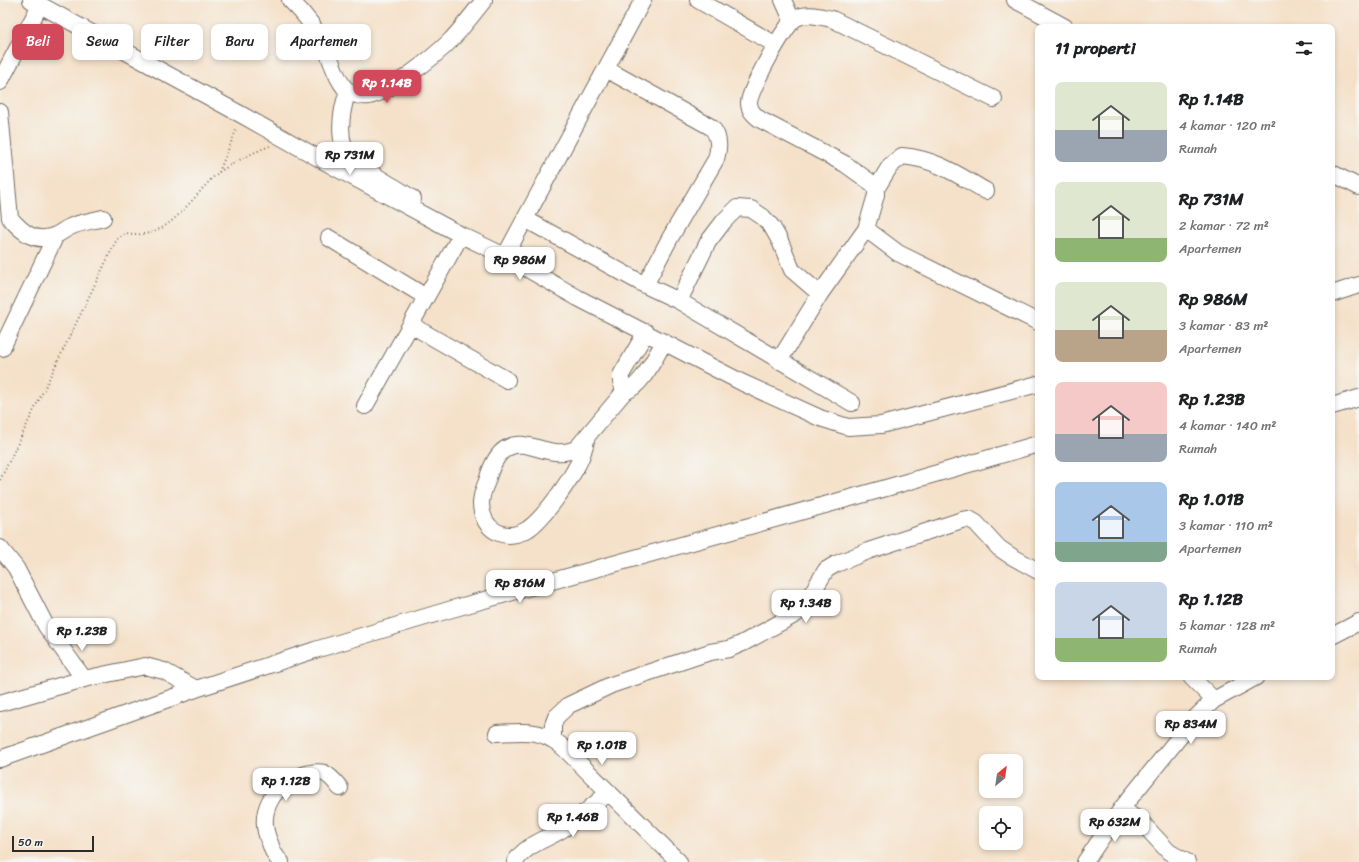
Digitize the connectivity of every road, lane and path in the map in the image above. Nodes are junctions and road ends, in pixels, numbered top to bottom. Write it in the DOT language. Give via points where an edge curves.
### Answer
graph roads {
  1 [pos="290,0"];
  2 [pos="484,0"];
  3 [pos="643,0"];
  4 [pos="698,0"];
  5 [pos="783,0"];
  6 [pos="1015,0"];
  7 [pos="35,3"];
  8 [pos="792,20"];
  9 [pos="1059,24"];
  10 [pos="776,45"];
  11 [pos="606,69"];
  12 [pos="0,82"];
  13 [pos="348,91"];
  14 [pos="994,98"];
  15 [pos="0,112"];
  16 [pos="242,115"];
  17 [pos="286,140"];
  18 [pos="219,173"];
  19 [pos="1335,175"];
  20 [pos="1359,188"];
  21 [pos="876,189"];
  22 [pos="986,191"];
  23 [pos="103,218"];
  24 [pos="525,219"];
  25 [pos="442,225"];
  26 [pos="866,229"];
  27 [pos="56,235"];
  28 [pos="461,235"];
  29 [pos="329,238"];
  30 [pos="505,256"];
  31 [pos="645,284"];
  32 [pos="1359,285"];
  33 [pos="1335,293"];
  34 [pos="820,294"];
  35 [pos="426,297"];
  36 [pos="679,301"];
  37 [pos="1035,321"];
  38 [pos="411,325"];
  39 [pos="646,332"];
  40 [pos="664,342"];
  41 [pos="2,348"];
  42 [pos="779,361"];
  43 [pos="507,380"];
  44 [pos="1035,385"];
  45 [pos="624,392"];
  46 [pos="1359,398"];
  47 [pos="852,404"];
  48 [pos="1335,405"];
  49 [pos="365,406"];
  50 [pos="587,436"];
  51 [pos="1035,446"];
  52 [pos="0,480"];
  53 [pos="0,548"];
  54 [pos="1035,569"];
  55 [pos="1359,622"];
  56 [pos="1335,634"];
  57 [pos="84,678"];
  58 [pos="1194,680"];
  59 [pos="1251,680"];
  60 [pos="196,689"];
  61 [pos="1214,700"];
  62 [pos="0,703"];
  63 [pos="497,733"];
  64 [pos="553,739"];
  65 [pos="0,759"];
  66 [pos="340,788"];
  67 [pos="609,792"];
  68 [pos="1122,808"];
  69 [pos="281,862"];
  70 [pos="515,862"];
  71 [pos="679,862"];
  72 [pos="1085,862"];
  73 [pos="1187,862"];
  1 -- 13 [label="street" via="314,27 339,81"];
  2 -- 13 [label="street" via="450,40 420,67 393,85 373,94 362,96"];
  3 -- 11 [label="street"];
  4 -- 10 [label="street"];
  5 -- 8 [label="street"];
  6 -- 9 [label="street"];
  7 -- 12 [label="street"];
  7 -- 16 [label="street"];
  8 -- 10 [label="street"];
  8 -- 14 [label="street" via="805,15 832,19"];
  10 -- 21 [label="street" via="753,88 750,108 753,114 845,164 873,184"];
  11 -- 24 [label="street"];
  11 -- 31 [label="street" via="700,120 714,130 717,138 716,159"];
  13 -- 25 [label="street" via="341,124 347,154 366,170 429,210 437,216"];
  15 -- 27 [label="street" via="10,218 32,237"];
  16 -- 17 [label="street"];
  16 -- 18 [label="path"];
  17 -- 18 [label="path" via="258,150"];
  17 -- 25 [label="street"];
  18 -- 52 [label="path" via="167,224 148,234 125,233 117,239"];
  19 -- 20 [label="street"];
  21 -- 22 [label="street" via="890,166 902,156 917,157 940,164"];
  21 -- 26 [label="street" via="874,207"];
  23 -- 27 [label="street" via="69,227"];
  24 -- 30 [label="street"];
  24 -- 31 [label="street"];
  25 -- 28 [label="street"];
  26 -- 34 [label="street"];
  26 -- 37 [label="street" via="898,253"];
  27 -- 41 [label="street"];
  28 -- 30 [label="street"];
  28 -- 35 [label="street"];
  29 -- 35 [label="street"];
  30 -- 39 [label="street" via="578,298"];
  31 -- 36 [label="street"];
  32 -- 33 [label="street"];
  34 -- 36 [label="street" via="792,270 780,241 763,217 751,209 737,208 708,242"];
  34 -- 42 [label="street"];
  35 -- 38 [label="street"];
  36 -- 42 [label="street"];
  38 -- 43 [label="street"];
  38 -- 49 [label="street"];
  39 -- 40 [label="street"];
  39 -- 45 [label="street" via="621,374"];
  40 -- 44 [label="street" via="743,383 820,418 848,427 881,425"];
  40 -- 45 [label="street" via="640,381"];
  42 -- 47 [label="street"];
  45 -- 50 [label="street"];
  46 -- 48 [label="street"];
  50 -- 50 [label="street" via="577,448 567,452 550,452 517,444 503,450 492,466 481,505 491,529 500,534 521,533 541,517 578,464"];
  51 -- 60 [label="street" via="444,611"];
  53 -- 57 [label="street" via="16,568 46,626"];
  54 -- 64 [label="street" via="999,548 969,519 868,551 826,570 804,606 796,614 743,643 611,684 569,705 556,717"];
  55 -- 56 [label="street"];
  57 -- 60 [label="street" via="145,666 164,671"];
  57 -- 62 [label="street"];
  58 -- 61 [label="street"];
  59 -- 61 [label="street"];
  60 -- 65 [label="street"];
  61 -- 68 [label="street" via="1194,719"];
  63 -- 64 [label="street" via="526,731 540,733"];
  64 -- 67 [label="street"];
  66 -- 69 [label="street" via="326,774 314,772 282,786 272,797 267,806 265,828 273,852"];
  67 -- 70 [label="street" via="561,830 526,848"];
  67 -- 71 [label="street"];
  68 -- 72 [label="street"];
  68 -- 73 [label="street" via="1144,825 1169,852"];
}
